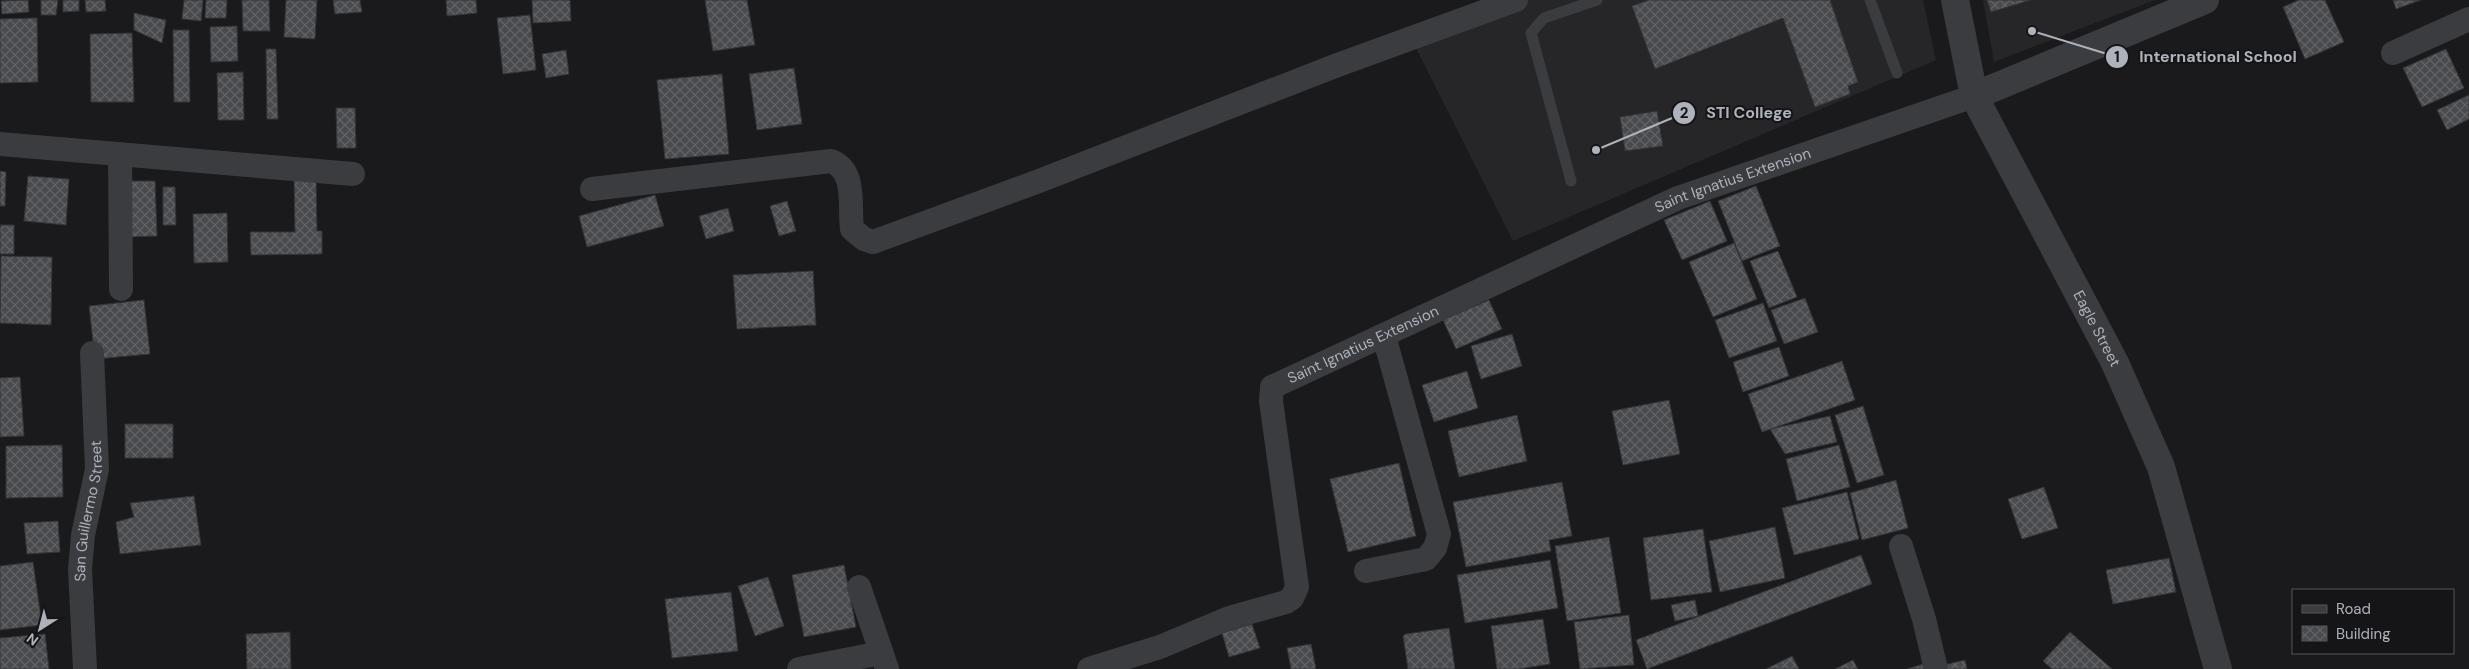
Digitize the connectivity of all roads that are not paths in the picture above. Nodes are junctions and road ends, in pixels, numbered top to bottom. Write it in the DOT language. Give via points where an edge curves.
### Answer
graph roads {
  1 [pos="1516,0"];
  2 [pos="1598,0"];
  3 [pos="1870,0"];
  4 [pos="1955,0"];
  5 [pos="2205,0"];
  6 [pos="2466,27"];
  7 [pos="2393,53"];
  8 [pos="1897,74"];
  9 [pos="1974,96"];
  10 [pos="0,144"];
  11 [pos="120,155"];
  12 [pos="353,174"];
  13 [pos="1571,181"];
  14 [pos="592,188"];
  15 [pos="121,289"];
  16 [pos="1384,336"];
  17 [pos="92,353"];
  18 [pos="1901,546"];
  19 [pos="1366,571"];
  20 [pos="859,587"];
  21 [pos="884,661"];
  22 [pos="85,669"];
  23 [pos="799,669"];
  24 [pos="1089,669"];
  25 [pos="1936,669"];
  26 [pos="2218,669"];
  1 -- 14 [label="street" via="873,242 864,240 852,229 848,177 839,164 831,161"];
  2 -- 13 [label="lane" via="1544,18 1531,33"];
  3 -- 8 [label="lane"];
  4 -- 9 [label="street, Eagle Street"];
  5 -- 9 [label="street, Saint Ignatius Extension"];
  6 -- 7 [label="street"];
  9 -- 16 [label="street, Saint Ignatius Extension" via="1678,198"];
  9 -- 26 [label="street, Eagle Street" via="2123,379 2161,467"];
  10 -- 11 [label="street"];
  11 -- 12 [label="street"];
  11 -- 15 [label="street"];
  16 -- 19 [label="street" via="1439,534 1435,548 1426,559"];
  16 -- 24 [label="street, Saint Ignatius Extension" via="1272,387 1271,401 1296,593 1286,602 1229,618 1160,647"];
  17 -- 22 [label="street, San Guillermo Street" via="97,469 83,535 80,569"];
  18 -- 25 [label="street"];
  20 -- 21 [label="street"];
  21 -- 23 [label="street"];
}
